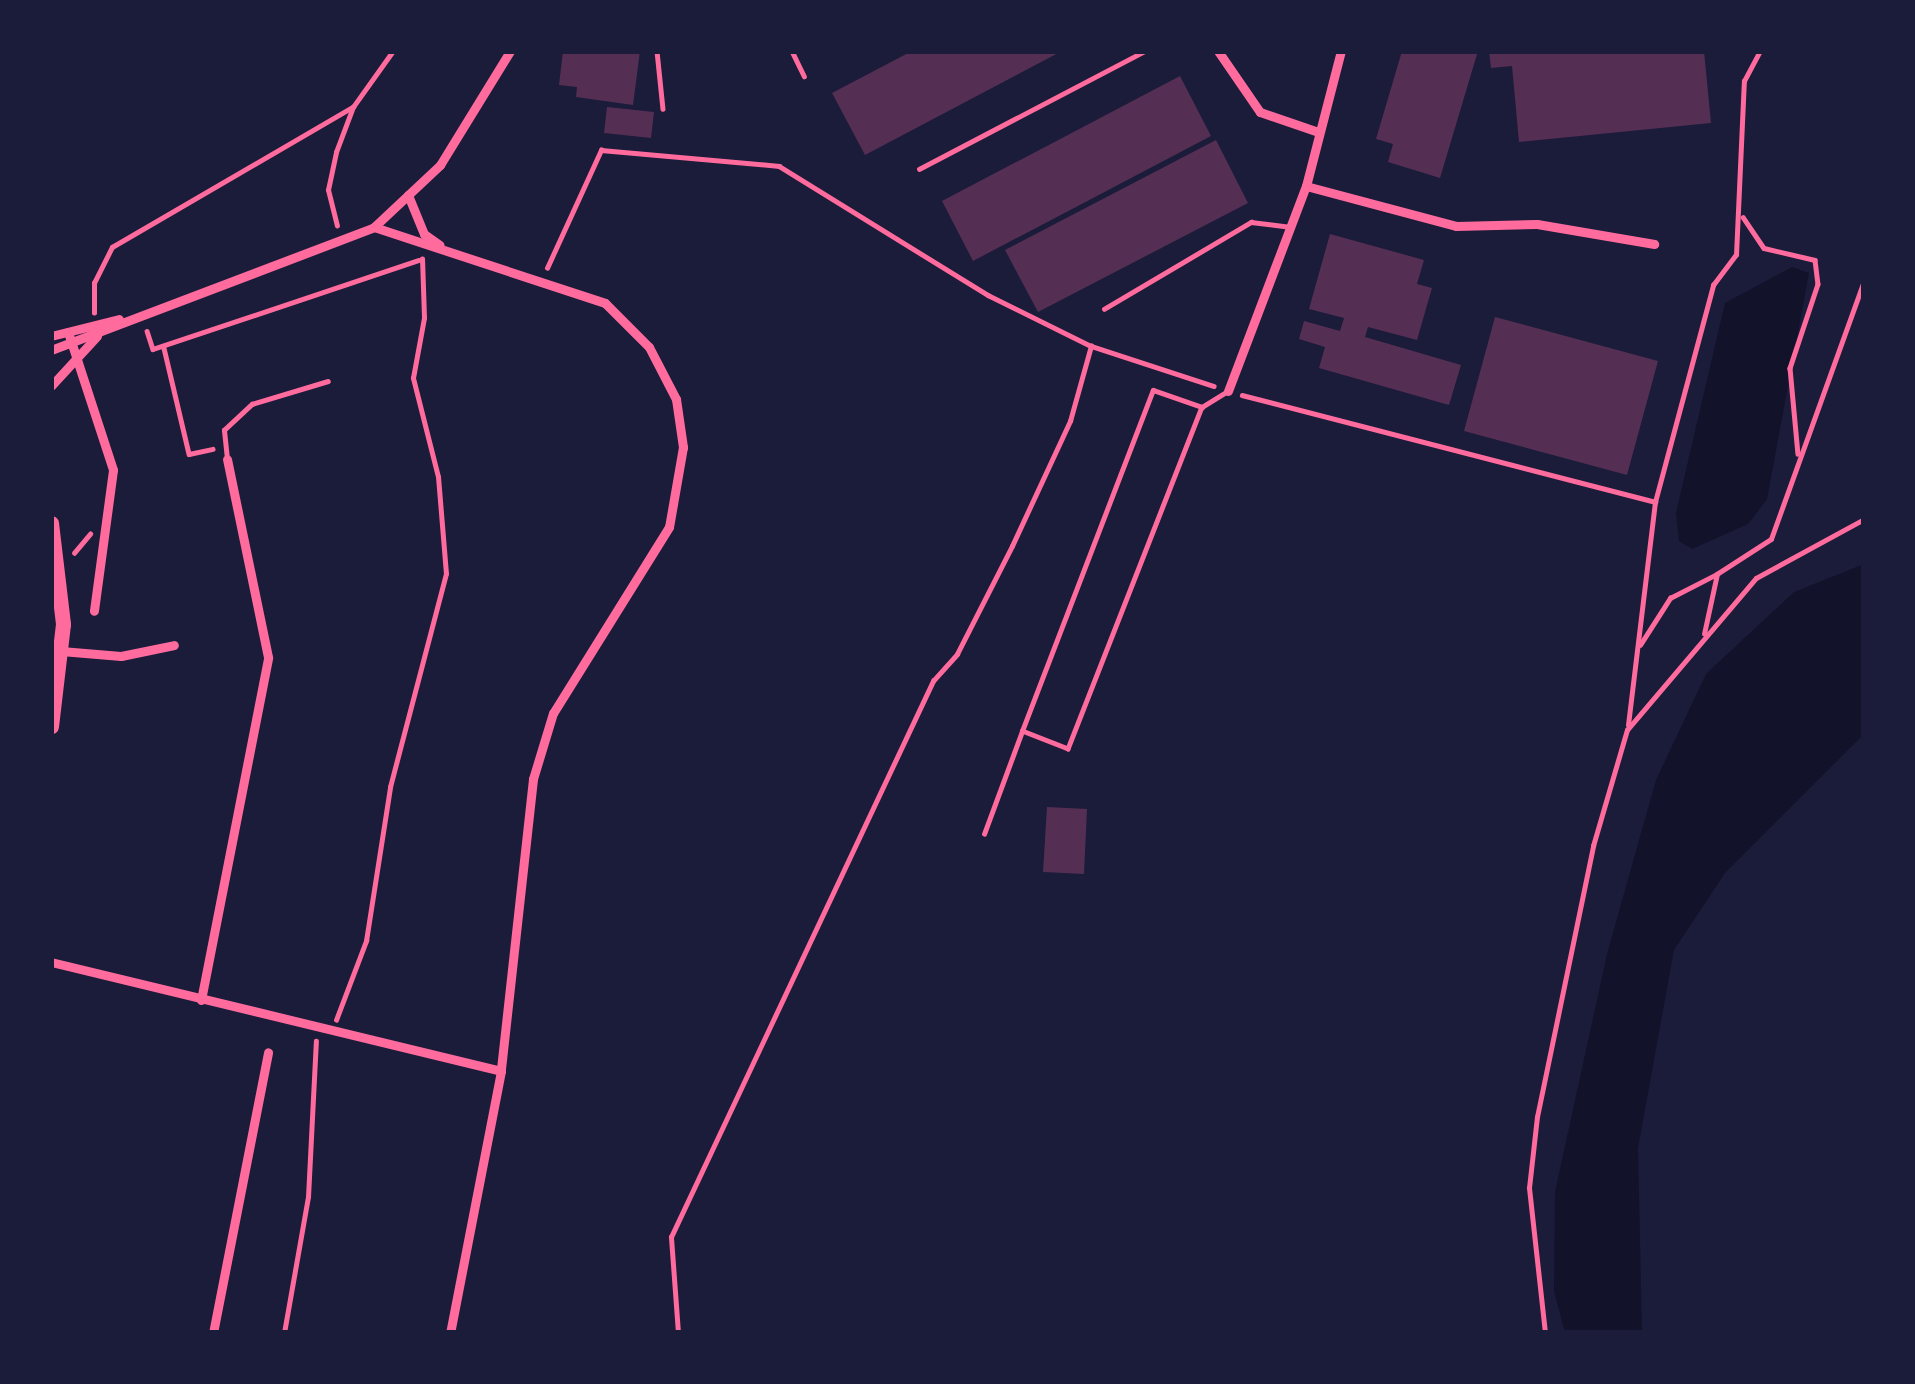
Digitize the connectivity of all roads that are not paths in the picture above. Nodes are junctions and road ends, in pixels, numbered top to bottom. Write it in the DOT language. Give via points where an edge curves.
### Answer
graph roads {
  1 [pos="510,51"];
  2 [pos="657,51"];
  3 [pos="791,51"];
  4 [pos="1145,51"];
  5 [pos="1217,51"];
  6 [pos="1341,51"];
  7 [pos="804,76"];
  8 [pos="663,109"];
  9 [pos="1318,132"];
  10 [pos="919,169"];
  11 [pos="1306,186"];
  12 [pos="408,195"];
  13 [pos="374,227"];
  14 [pos="1291,227"];
  15 [pos="1654,244"];
  16 [pos="449,252"];
  17 [pos="1104,308"];
  18 [pos="142,314"];
  19 [pos="106,329"];
  20 [pos="51,336"];
  21 [pos="69,336"];
  22 [pos="51,350"];
  23 [pos="76,353"];
  24 [pos="328,381"];
  25 [pos="51,386"];
  26 [pos="1228,391"];
  27 [pos="1202,407"];
  28 [pos="225,453"];
  29 [pos="51,523"];
  30 [pos="94,611"];
  31 [pos="57,624"];
  32 [pos="174,645"];
  33 [pos="61,651"];
  34 [pos="51,726"];
  35 [pos="1022,731"];
  36 [pos="984,834"];
  37 [pos="51,962"];
  38 [pos="202,1000"];
  39 [pos="268,1052"];
  40 [pos="502,1071"];
  41 [pos="213,1333"];
  42 [pos="450,1333"];
  1 -- 12 [label="street" via="440,165"];
  2 -- 8 [label="lane"];
  3 -- 7 [label="lane"];
  4 -- 10 [label="lane"];
  5 -- 9 [label="street" via="1260,112"];
  6 -- 9 [label="street"];
  9 -- 11 [label="street"];
  11 -- 14 [label="street"];
  11 -- 15 [label="street" via="1456,226 1537,224"];
  12 -- 13 [label="street"];
  12 -- 16 [label="street" via="424,234"];
  13 -- 16 [label="street"];
  13 -- 18 [label="street"];
  14 -- 17 [label="lane" via="1251,222"];
  14 -- 26 [label="street"];
  16 -- 40 [label="street" via="605,303 649,347 676,399 683,447 669,527 553,713 533,779"];
  18 -- 19 [label="street"];
  18 -- 21 [label="street"];
  19 -- 21 [label="street"];
  19 -- 23 [label="street"];
  20 -- 21 [label="street"];
  21 -- 22 [label="street"];
  21 -- 23 [label="street"];
  23 -- 25 [label="street"];
  23 -- 30 [label="street" via="113,470"];
  24 -- 28 [label="lane" via="252,404 224,430"];
  26 -- 27 [label="lane"];
  27 -- 35 [label="lane" via="1068,749"];
  27 -- 35 [label="lane" via="1153,390"];
  28 -- 38 [label="street" via="268,657"];
  29 -- 31 [label="main road"];
  31 -- 33 [label="main road"];
  32 -- 33 [label="street" via="121,656"];
  33 -- 34 [label="main road"];
  35 -- 36 [label="lane"];
  37 -- 38 [label="street"];
  38 -- 40 [label="street"];
  39 -- 41 [label="street"];
  40 -- 42 [label="street"];
}
